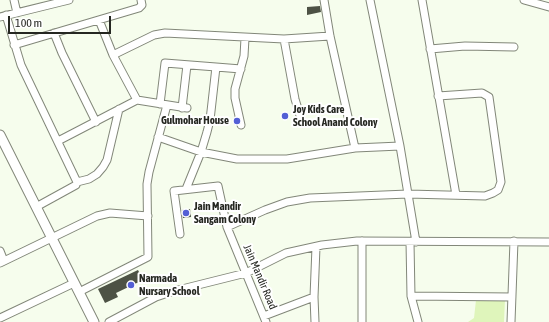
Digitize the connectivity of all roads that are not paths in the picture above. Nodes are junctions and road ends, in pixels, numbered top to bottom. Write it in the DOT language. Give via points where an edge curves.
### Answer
graph roads {
  1 [pos="14,0"];
  2 [pos="69,0"];
  3 [pos="141,0"];
  4 [pos="324,0"];
  5 [pos="370,0"];
  6 [pos="422,0"];
  7 [pos="524,0"];
  8 [pos="60,1"];
  9 [pos="549,7"];
  10 [pos="17,13"];
  11 [pos="3,16"];
  12 [pos="99,20"];
  13 [pos="54,33"];
  14 [pos="330,36"];
  15 [pos="245,38"];
  16 [pos="284,39"];
  17 [pos="14,45"];
  18 [pos="514,47"];
  19 [pos="430,49"];
  20 [pos="113,55"];
  21 [pos="187,65"];
  22 [pos="216,67"];
  23 [pos="241,69"];
  24 [pos="438,96"];
  25 [pos="137,100"];
  26 [pos="163,105"];
  27 [pos="119,110"];
  28 [pos="301,119"];
  29 [pos="96,122"];
  30 [pos="241,125"];
  31 [pos="158,137"];
  32 [pos="1,138"];
  33 [pos="58,141"];
  34 [pos="400,146"];
  35 [pos="354,148"];
  36 [pos="201,152"];
  37 [pos="77,182"];
  38 [pos="186,189"];
  39 [pos="408,194"];
  40 [pos="456,195"];
  41 [pos="36,207"];
  42 [pos="148,216"];
  43 [pos="227,227"];
  44 [pos="180,234"];
  45 [pos="52,238"];
  46 [pos="362,241"];
  47 [pos="413,242"];
  48 [pos="514,242"];
  49 [pos="549,242"];
  50 [pos="316,247"];
  51 [pos="0,251"];
  52 [pos="2,262"];
  53 [pos="246,273"];
  54 [pos="74,283"];
  55 [pos="79,292"];
  56 [pos="411,296"];
  57 [pos="512,297"];
  58 [pos="314,298"];
  59 [pos="0,318"];
  60 [pos="265,319"];
  61 [pos="94,322"];
  62 [pos="109,322"];
  63 [pos="315,322"];
  64 [pos="362,322"];
  65 [pos="418,322"];
  66 [pos="511,322"];
  1 -- 10 [label="street"];
  2 -- 8 [label="street"];
  3 -- 12 [label="street" via="142,5 139,8"];
  4 -- 14 [label="street"];
  5 -- 34 [label="street"];
  6 -- 19 [label="street"];
  7 -- 9 [label="street"];
  8 -- 10 [label="street"];
  10 -- 11 [label="street"];
  11 -- 17 [label="street"];
  12 -- 13 [label="street"];
  12 -- 20 [label="street"];
  13 -- 17 [label="street"];
  13 -- 29 [label="street"];
  14 -- 16 [label="street"];
  14 -- 35 [label="street"];
  15 -- 16 [label="street"];
  15 -- 20 [label="street" via="165,33 154,35"];
  15 -- 23 [label="street"];
  16 -- 28 [label="street"];
  17 -- 33 [label="street"];
  18 -- 19 [label="street" via="465,46"];
  19 -- 24 [label="street"];
  20 -- 25 [label="street"];
  21 -- 22 [label="street"];
  21 -- 26 [label="street" via="165,63"];
  21 -- 26 [label="street" via="185,108"];
  22 -- 23 [label="street"];
  22 -- 36 [label="street" via="210,120"];
  23 -- 30 [label="street" via="235,89"];
  24 -- 40 [label="street"];
  24 -- 40 [label="street" via="482,93 489,97 501,182 498,190 489,195"];
  25 -- 26 [label="street"];
  25 -- 27 [label="street"];
  26 -- 31 [label="street"];
  27 -- 29 [label="street"];
  27 -- 37 [label="street" via="103,167 89,179"];
  29 -- 33 [label="street"];
  31 -- 36 [label="street"];
  31 -- 42 [label="street" via="147,184"];
  32 -- 41 [label="street"];
  33 -- 37 [label="street"];
  34 -- 35 [label="street"];
  34 -- 39 [label="street"];
  35 -- 36 [label="street" via="287,159 238,159"];
  36 -- 38 [label="street"];
  37 -- 41 [label="street" via="76,186"];
  38 -- 43 [label="street, Jain Mandir Road" via="218,186"];
  38 -- 44 [label="street" via="174,191"];
  39 -- 40 [label="street"];
  39 -- 43 [label="street" via="302,199 264,210"];
  39 -- 47 [label="street"];
  41 -- 45 [label="street"];
  42 -- 45 [label="street" via="110,213 97,216"];
  42 -- 55 [label="street" via="148,257"];
  43 -- 53 [label="street, Jain Mandir Road"];
  45 -- 52 [label="street"];
  45 -- 54 [label="street"];
  46 -- 47 [label="street"];
  46 -- 50 [label="street"];
  46 -- 64 [label="street"];
  47 -- 48 [label="street"];
  47 -- 56 [label="street"];
  48 -- 49 [label="street"];
  48 -- 57 [label="street"];
  50 -- 53 [label="street" via="286,253"];
  50 -- 58 [label="street"];
  51 -- 52 [label="street"];
  53 -- 60 [label="street, Jain Mandir Road"];
  53 -- 62 [label="street" via="156,297"];
  54 -- 55 [label="street"];
  54 -- 59 [label="street"];
  55 -- 61 [label="street"];
  56 -- 57 [label="street"];
  56 -- 65 [label="street"];
  57 -- 66 [label="street"];
  58 -- 60 [label="street"];
  58 -- 63 [label="street"];
}
